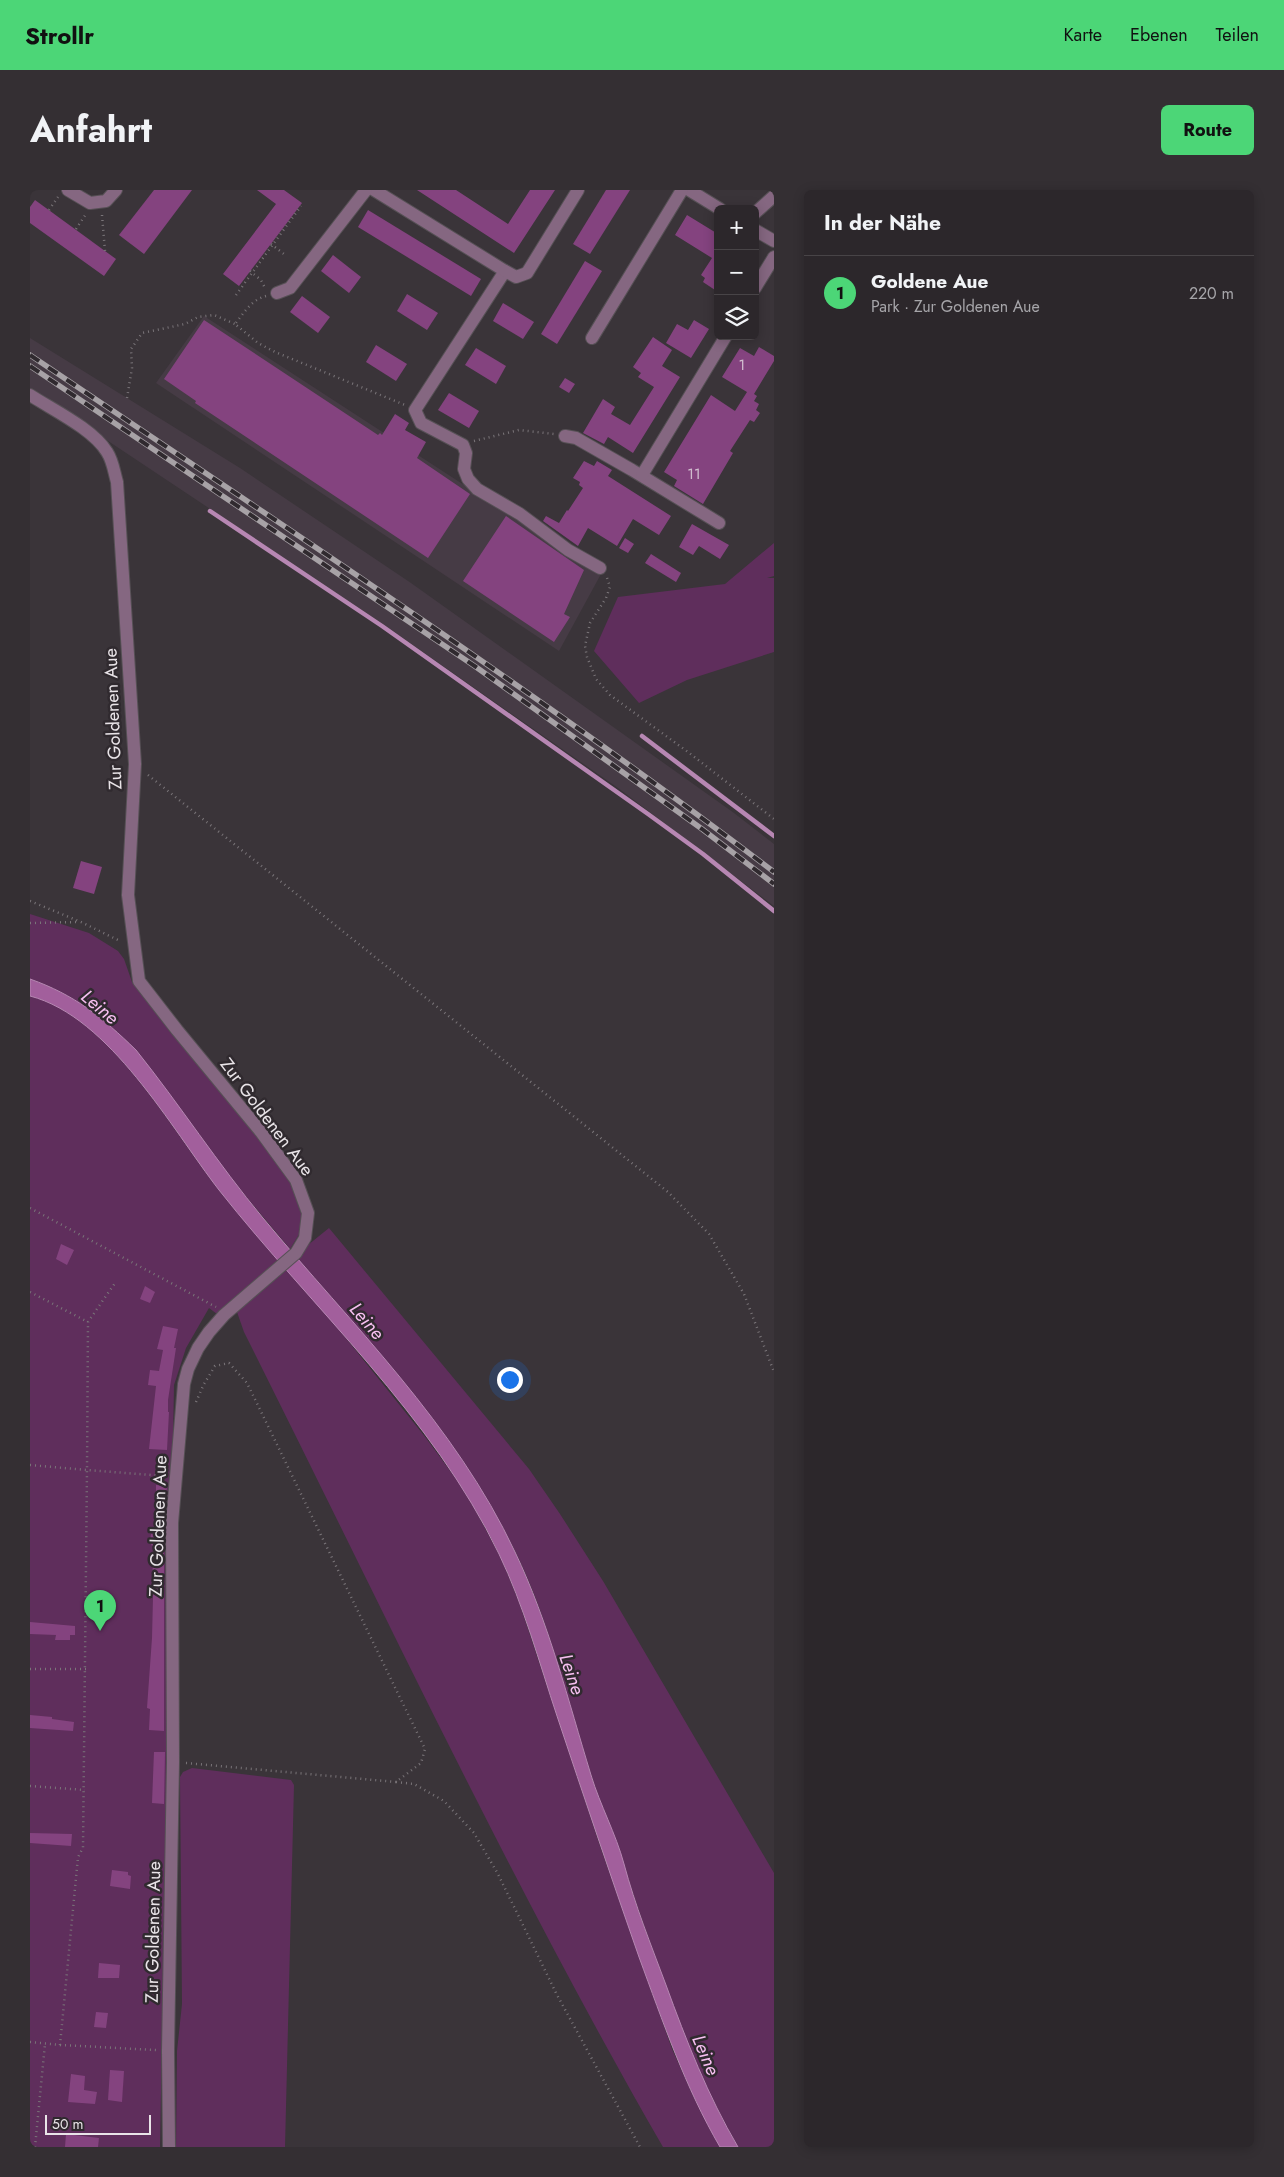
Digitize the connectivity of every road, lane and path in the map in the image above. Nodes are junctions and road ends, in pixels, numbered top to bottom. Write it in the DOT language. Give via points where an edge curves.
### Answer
graph roads {
  1 [pos="116,190"];
  2 [pos="366,190"];
  3 [pos="374,190"];
  4 [pos="578,190"];
  5 [pos="682,190"];
  6 [pos="689,190"];
  7 [pos="63,192"];
  8 [pos="392,195"];
  9 [pos="774,196"];
  10 [pos="714,205"];
  11 [pos="301,206"];
  12 [pos="89,209"];
  13 [pos="759,209"];
  14 [pos="49,210"];
  15 [pos="101,211"];
  16 [pos="76,229"];
  17 [pos="759,232"];
  18 [pos="774,241"];
  19 [pos="272,245"];
  20 [pos="105,251"];
  21 [pos="284,254"];
  22 [pos="774,257"];
  23 [pos="505,271"];
  24 [pos="251,272"];
  25 [pos="759,281"];
  26 [pos="273,294"];
  27 [pos="236,295"];
  28 [pos="235,324"];
  29 [pos="592,338"];
  30 [pos="724,340"];
  31 [pos="30,395"];
  32 [pos="127,398"];
  33 [pos="416,410"];
  34 [pos="565,436"];
  35 [pos="472,441"];
  36 [pos="642,475"];
  37 [pos="719,523"];
  38 [pos="600,568"];
  39 [pos="135,764"];
  40 [pos="774,819"];
  41 [pos="30,902"];
  42 [pos="81,922"];
  43 [pos="30,923"];
  44 [pos="134,947"];
  45 [pos="30,1208"];
  46 [pos="115,1283"];
  47 [pos="30,1292"];
  48 [pos="224,1315"];
  49 [pos="88,1322"];
  50 [pos="774,1372"];
  51 [pos="196,1404"];
  52 [pos="30,1465"];
  53 [pos="87,1470"];
  54 [pos="177,1470"];
  55 [pos="86,1669"];
  56 [pos="30,1670"];
  57 [pos="174,1762"];
  58 [pos="396,1782"];
  59 [pos="30,1786"];
  60 [pos="85,1790"];
  61 [pos="30,2042"];
  62 [pos="45,2044"];
  63 [pos="60,2045"];
  64 [pos="157,2050"];
  65 [pos="35,2147"];
  66 [pos="169,2147"];
  67 [pos="640,2147"];
  1 -- 7 [label="street" via="106,201 90,203"];
  2 -- 26 [label="street" via="290,288"];
  3 -- 8 [label="street"];
  4 -- 23 [label="street" via="527,273 516,277"];
  5 -- 29 [label="street"];
  6 -- 10 [label="street"];
  7 -- 14 [label="path"];
  8 -- 23 [label="street"];
  9 -- 13 [label="street"];
  11 -- 19 [label="path"];
  12 -- 16 [label="path"];
  15 -- 20 [label="path"];
  17 -- 18 [label="street"];
  19 -- 21 [label="path"];
  19 -- 24 [label="path"];
  22 -- 25 [label="street"];
  23 -- 33 [label="street"];
  24 -- 26 [label="path"];
  24 -- 27 [label="path"];
  26 -- 28 [label="path" via="258,298"];
  28 -- 32 [label="path" via="214,315 142,333 131,350"];
  28 -- 33 [label="path" via="275,352"];
  30 -- 36 [label="street"];
  31 -- 39 [label="street, Zur Goldenen Aue" via="82,428 101,444 113,464 117,482"];
  33 -- 38 [label="street" via="421,423 463,445 466,453 464,469 477,489"];
  34 -- 35 [label="path" via="519,430"];
  34 -- 36 [label="street" via="576,438"];
  36 -- 37 [label="street"];
  38 -- 40 [label="path" via="610,587 590,623 585,646 596,679 610,695"];
  39 -- 44 [label="street, Zur Goldenen Aue" via="128,896"];
  39 -- 50 [label="path" via="668,1192 709,1234 744,1294"];
  41 -- 42 [label="path"];
  42 -- 43 [label="path"];
  42 -- 44 [label="path"];
  44 -- 48 [label="street, Zur Goldenen Aue" via="140,981 296,1180 308,1213 308,1230 296,1253"];
  45 -- 48 [label="path" via="214,1304"];
  46 -- 49 [label="path"];
  47 -- 49 [label="path"];
  48 -- 54 [label="street, Zur Goldenen Aue" via="198,1348 188,1369"];
  49 -- 53 [label="path"];
  51 -- 58 [label="path" via="215,1366 229,1363 247,1383 425,1749 421,1763"];
  52 -- 53 [label="path"];
  53 -- 54 [label="path" via="164,1476"];
  53 -- 55 [label="path"];
  54 -- 57 [label="street, Zur Goldenen Aue" via="172,1523"];
  55 -- 56 [label="path"];
  55 -- 60 [label="path"];
  57 -- 58 [label="path"];
  57 -- 66 [label="street, Zur Goldenen Aue"];
  58 -- 67 [label="path" via="414,1784 444,1801 474,1833 498,1874 556,1994"];
  59 -- 60 [label="path"];
  60 -- 63 [label="path" via="83,1848 78,1856"];
  61 -- 62 [label="path"];
  62 -- 63 [label="path"];
  62 -- 65 [label="path"];
  63 -- 64 [label="path"];
}
